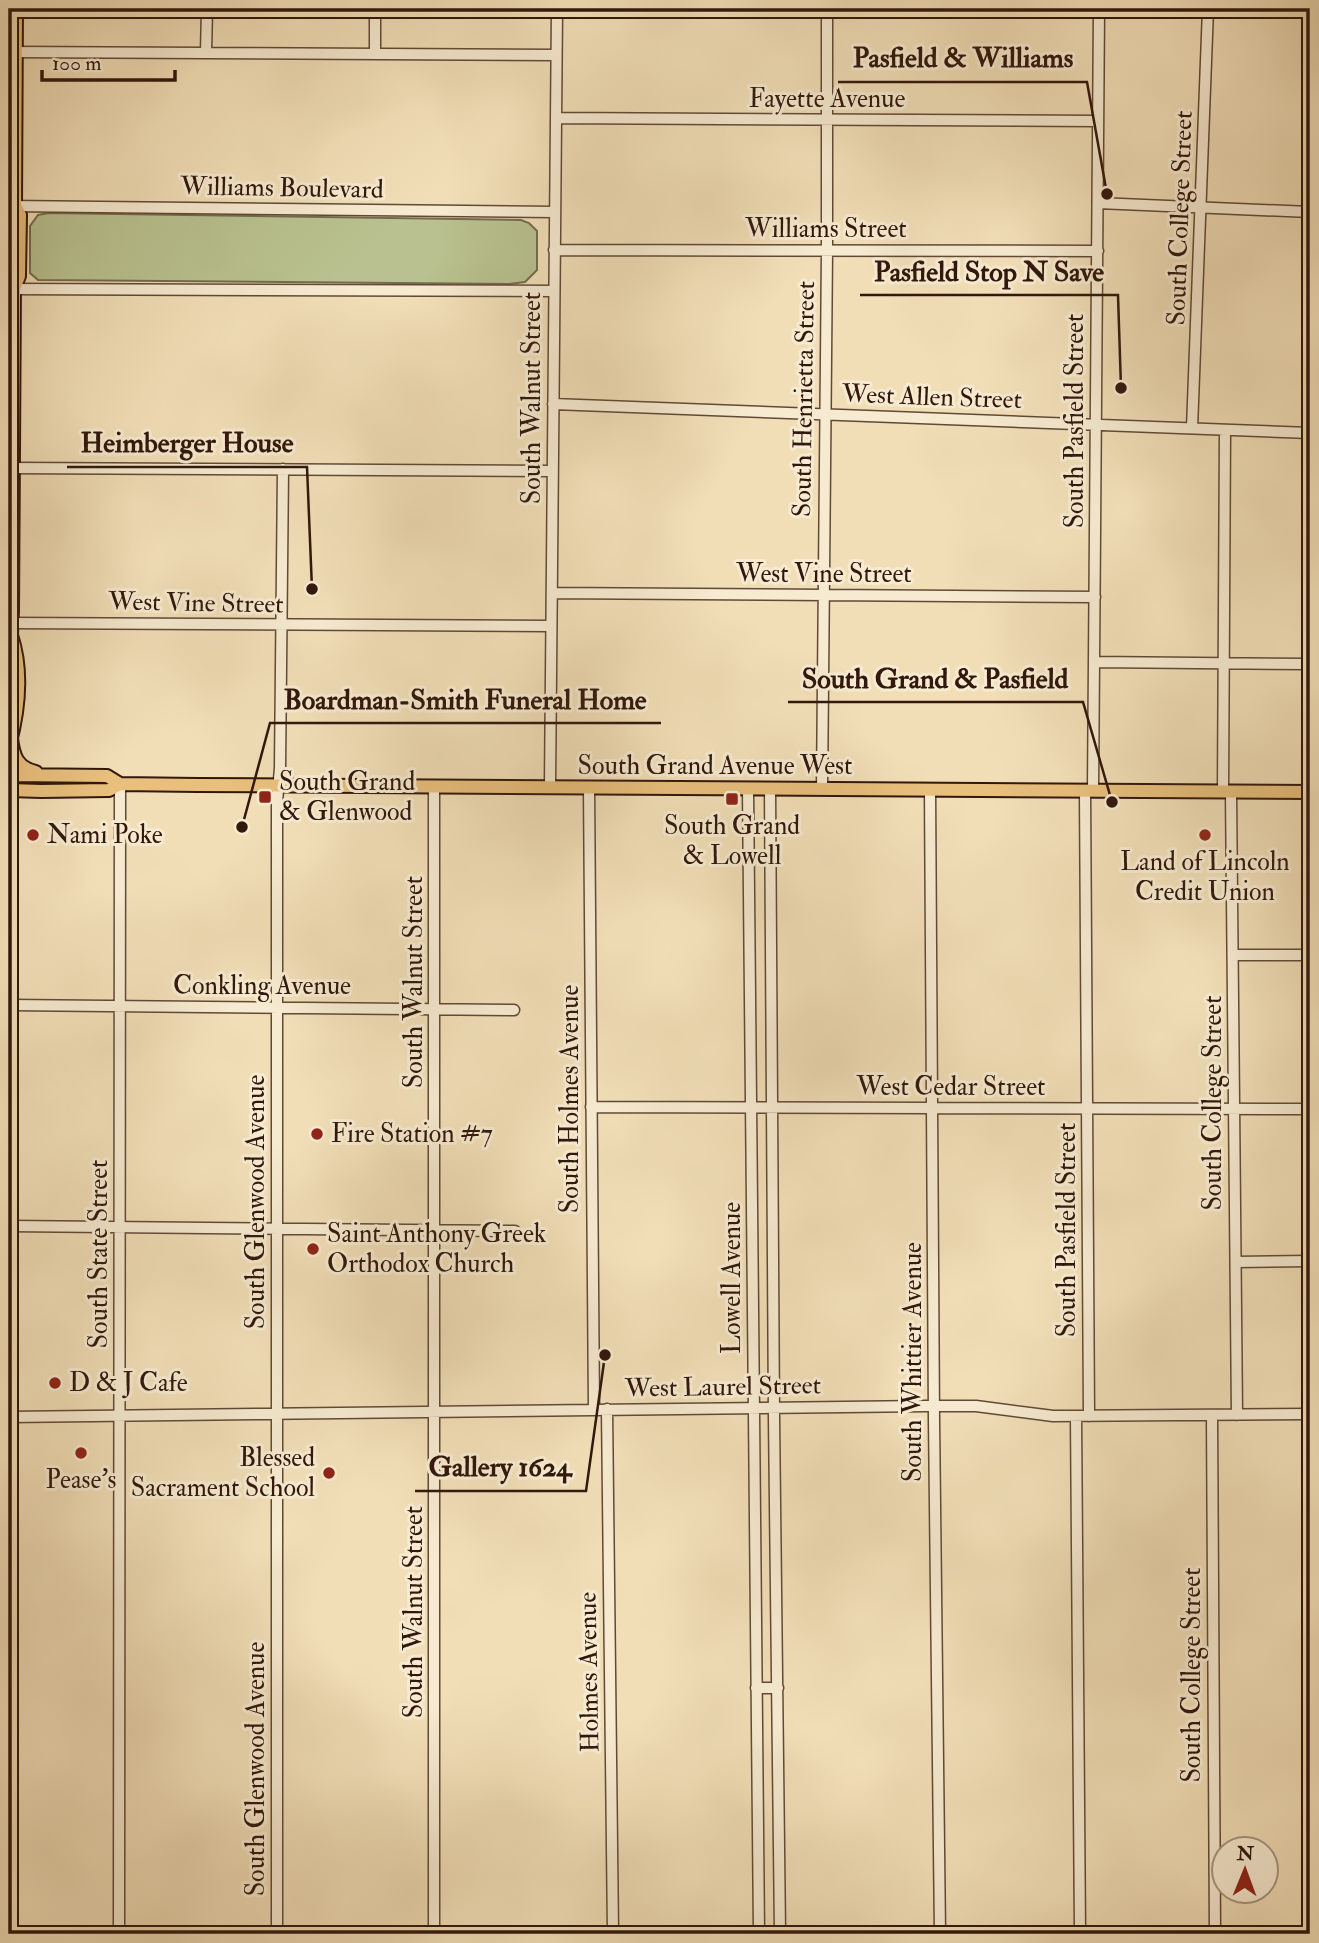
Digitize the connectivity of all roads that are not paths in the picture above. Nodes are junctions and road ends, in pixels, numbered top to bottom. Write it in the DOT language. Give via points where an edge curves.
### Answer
graph roads {
  1 [pos="16,9"];
  2 [pos="207,9"];
  3 [pos="375,9"];
  4 [pos="557,9"];
  5 [pos="827,9"];
  6 [pos="1099,9"];
  7 [pos="1208,9"];
  8 [pos="12,52"];
  9 [pos="206,52"];
  10 [pos="375,54"];
  11 [pos="556,55"];
  12 [pos="556,118"];
  13 [pos="826,120"];
  14 [pos="1098,121"];
  15 [pos="12,199"];
  16 [pos="1098,204"];
  17 [pos="1201,208"];
  18 [pos="555,212"];
  19 [pos="1310,212"];
  20 [pos="554,250"];
  21 [pos="827,250"];
  22 [pos="1098,251"];
  23 [pos="11,289"];
  24 [pos="554,291"];
  25 [pos="553,404"];
  26 [pos="825,414"];
  27 [pos="1096,425"];
  28 [pos="1192,428"];
  29 [pos="1225,430"];
  30 [pos="1310,433"];
  31 [pos="11,468"];
  32 [pos="283,469"];
  33 [pos="552,471"];
  34 [pos="552,593"];
  35 [pos="824,596"];
  36 [pos="1095,597"];
  37 [pos="281,625"];
  38 [pos="551,626"];
  39 [pos="10,630"];
  40 [pos="1095,662"];
  41 [pos="1224,662"];
  42 [pos="1310,664"];
  43 [pos="10,742"];
  44 [pos="53,776"];
  45 [pos="9,777"];
  46 [pos="120,784"];
  47 [pos="278,785"];
  48 [pos="434,787"];
  49 [pos="550,787"];
  50 [pos="589,788"];
  51 [pos="748,789"];
  52 [pos="770,789"];
  53 [pos="822,789"];
  54 [pos="930,789"];
  55 [pos="9,790"];
  56 [pos="1089,791"];
  57 [pos="1227,792"];
  58 [pos="1310,792"];
  59 [pos="1233,955"];
  60 [pos="1310,955"];
  61 [pos="9,1005"];
  62 [pos="121,1006"];
  63 [pos="277,1008"];
  64 [pos="435,1009"];
  65 [pos="514,1010"];
  66 [pos="591,1107"];
  67 [pos="752,1107"];
  68 [pos="772,1108"];
  69 [pos="932,1108"];
  70 [pos="1087,1108"];
  71 [pos="1234,1109"];
  72 [pos="1310,1109"];
  73 [pos="9,1226"];
  74 [pos="120,1226"];
  75 [pos="277,1228"];
  76 [pos="435,1230"];
  77 [pos="515,1231"];
  78 [pos="1310,1261"];
  79 [pos="1236,1262"];
  80 [pos="935,1406"];
  81 [pos="775,1407"];
  82 [pos="753,1408"];
  83 [pos="594,1409"];
  84 [pos="607,1409"];
  85 [pos="435,1411"];
  86 [pos="277,1413"];
  87 [pos="1310,1414"];
  88 [pos="120,1415"];
  89 [pos="1212,1415"];
  90 [pos="1237,1415"];
  91 [pos="1076,1416"];
  92 [pos="1090,1416"];
  93 [pos="9,1417"];
  94 [pos="756,1688"];
  95 [pos="778,1688"];
  96 [pos="119,1934"];
  97 [pos="277,1934"];
  98 [pos="434,1934"];
  99 [pos="613,1934"];
  100 [pos="759,1934"];
  101 [pos="780,1934"];
  102 [pos="940,1934"];
  103 [pos="1080,1934"];
  104 [pos="1215,1934"];
  1 -- 8 [label="main road"];
  2 -- 9 [label="street"];
  3 -- 10 [label="street"];
  4 -- 11 [label="street, South Walnut Street"];
  5 -- 13 [label="street, South Henrietta Street"];
  6 -- 14 [label="street, South Pasfield Street"];
  7 -- 17 [label="street, South College Street"];
  8 -- 9 [label="street"];
  8 -- 15 [label="main road"];
  9 -- 10 [label="street"];
  10 -- 11 [label="street"];
  11 -- 12 [label="street, South Walnut Street"];
  12 -- 13 [label="street, Fayette Avenue"];
  12 -- 18 [label="street, South Walnut Street"];
  13 -- 14 [label="street, Fayette Avenue"];
  13 -- 21 [label="street, South Henrietta Street"];
  14 -- 16 [label="street, South Pasfield Street"];
  15 -- 18 [label="street, Williams Boulevard"];
  15 -- 23 [label="main road" via="20,215 19,276"];
  16 -- 17 [label="street"];
  16 -- 22 [label="street, South Pasfield Street"];
  17 -- 19 [label="street"];
  17 -- 28 [label="street, South College Street"];
  18 -- 20 [label="street, South Walnut Street"];
  20 -- 21 [label="street, Williams Street"];
  20 -- 24 [label="street, South Walnut Street"];
  21 -- 22 [label="street, Williams Street"];
  21 -- 26 [label="street, South Henrietta Street"];
  22 -- 27 [label="street, South Pasfield Street"];
  23 -- 24 [label="street"];
  23 -- 31 [label="main road"];
  24 -- 25 [label="street, South Walnut Street"];
  25 -- 26 [label="street, West Allen Street"];
  25 -- 33 [label="street, South Walnut Street"];
  26 -- 27 [label="street, West Allen Street"];
  26 -- 35 [label="street, South Henrietta Street"];
  27 -- 28 [label="street, West Allen Street"];
  27 -- 36 [label="street, South Pasfield Street"];
  28 -- 29 [label="street, West Allen Street"];
  29 -- 30 [label="street, West Allen Street"];
  29 -- 41 [label="street, South College Street"];
  31 -- 32 [label="street"];
  31 -- 39 [label="main road"];
  32 -- 33 [label="street"];
  32 -- 37 [label="street, South Glenwood Avenue"];
  33 -- 34 [label="street, South Walnut Street"];
  34 -- 35 [label="street, West Vine Street"];
  34 -- 38 [label="street, South Walnut Street"];
  35 -- 36 [label="street, West Vine Street"];
  35 -- 53 [label="street, South Henrietta Street"];
  36 -- 40 [label="street, South Pasfield Street"];
  37 -- 38 [label="street, West Vine Street"];
  37 -- 39 [label="street, West Vine Street"];
  37 -- 47 [label="street, South Glenwood Avenue"];
  38 -- 49 [label="street, South Walnut Street"];
  39 -- 43 [label="main road" via="18,654 18,688"];
  40 -- 41 [label="street"];
  40 -- 56 [label="street, South Pasfield Street"];
  41 -- 42 [label="street"];
  41 -- 57 [label="street, South College Street"];
  43 -- 44 [label="main road" via="18,764"];
  44 -- 45 [label="main road, South Grand Avenue West"];
  44 -- 46 [label="main road, South Grand Avenue West" via="107,776"];
  46 -- 47 [label="main road, South Grand Avenue West"];
  46 -- 55 [label="main road, South Grand Avenue West" via="109,790"];
  46 -- 62 [label="street, South State Street"];
  47 -- 48 [label="main road, South Grand Avenue West"];
  47 -- 63 [label="street, South Glenwood Avenue"];
  48 -- 49 [label="main road, South Grand Avenue West"];
  48 -- 64 [label="street, South Walnut Street"];
  49 -- 50 [label="main road, South Grand Avenue West"];
  50 -- 51 [label="main road, South Grand Avenue West"];
  50 -- 66 [label="street, South Holmes Avenue"];
  51 -- 52 [label="main road, South Grand Avenue West"];
  51 -- 67 [label="street, Lowell Avenue"];
  52 -- 53 [label="main road, South Grand Avenue West"];
  52 -- 68 [label="street, Lowell Avenue"];
  53 -- 54 [label="main road, South Grand Avenue West"];
  54 -- 56 [label="main road, South Grand Avenue West"];
  54 -- 69 [label="street, South Whittier Avenue"];
  56 -- 57 [label="main road, South Grand Avenue West"];
  56 -- 70 [label="street, South Pasfield Street"];
  57 -- 58 [label="main road, South Grand Avenue West"];
  57 -- 59 [label="street, South College Street"];
  59 -- 60 [label="street"];
  59 -- 71 [label="street, South College Street"];
  61 -- 62 [label="street, Conkling Avenue"];
  62 -- 63 [label="street, Conkling Avenue"];
  62 -- 74 [label="street, South State Street"];
  63 -- 64 [label="street, Conkling Avenue"];
  63 -- 75 [label="street, South Glenwood Avenue"];
  64 -- 65 [label="street, Conkling Avenue"];
  64 -- 76 [label="street, South Walnut Street"];
  66 -- 67 [label="street, West Cedar Street"];
  66 -- 83 [label="street, South Holmes Avenue"];
  67 -- 68 [label="street, West Cedar Street"];
  67 -- 82 [label="street, Lowell Avenue"];
  68 -- 69 [label="street, West Cedar Street"];
  68 -- 81 [label="street, Lowell Avenue"];
  69 -- 70 [label="street, West Cedar Street"];
  69 -- 80 [label="street, South Whittier Avenue"];
  70 -- 71 [label="street, West Cedar Street"];
  70 -- 92 [label="street, South Pasfield Street"];
  71 -- 72 [label="street, West Cedar Street"];
  71 -- 79 [label="street, South College Street"];
  73 -- 74 [label="street"];
  74 -- 75 [label="street"];
  74 -- 88 [label="street, South State Street"];
  75 -- 76 [label="street"];
  75 -- 86 [label="street, South Glenwood Avenue"];
  76 -- 77 [label="street"];
  76 -- 85 [label="street, South Walnut Street"];
  78 -- 79 [label="street"];
  79 -- 90 [label="street, South College Street"];
  80 -- 81 [label="street, West Laurel Street"];
  80 -- 91 [label="street, West Laurel Street"];
  80 -- 102 [label="street, South Whittier Avenue"];
  81 -- 82 [label="street, West Laurel Street"];
  81 -- 95 [label="street, Lowell Avenue"];
  82 -- 84 [label="street, West Laurel Street"];
  82 -- 94 [label="street, Lowell Avenue"];
  83 -- 84 [label="street, West Laurel Street"];
  83 -- 85 [label="street, West Laurel Street"];
  84 -- 99 [label="street, Holmes Avenue"];
  85 -- 86 [label="street, West Laurel Street"];
  85 -- 98 [label="street, South Walnut Street"];
  86 -- 88 [label="street, West Laurel Street"];
  86 -- 97 [label="street, South Glenwood Avenue"];
  87 -- 90 [label="street, West Laurel Street"];
  88 -- 93 [label="street, West Laurel Street"];
  88 -- 96 [label="street, South State Street"];
  89 -- 90 [label="street, West Laurel Street"];
  89 -- 92 [label="street, West Laurel Street"];
  89 -- 104 [label="street, South College Street"];
  91 -- 92 [label="street, West Laurel Street"];
  91 -- 103 [label="street"];
  94 -- 95 [label="street"];
  94 -- 100 [label="street, Lowell Avenue"];
  95 -- 101 [label="street, Lowell Avenue"];
}
